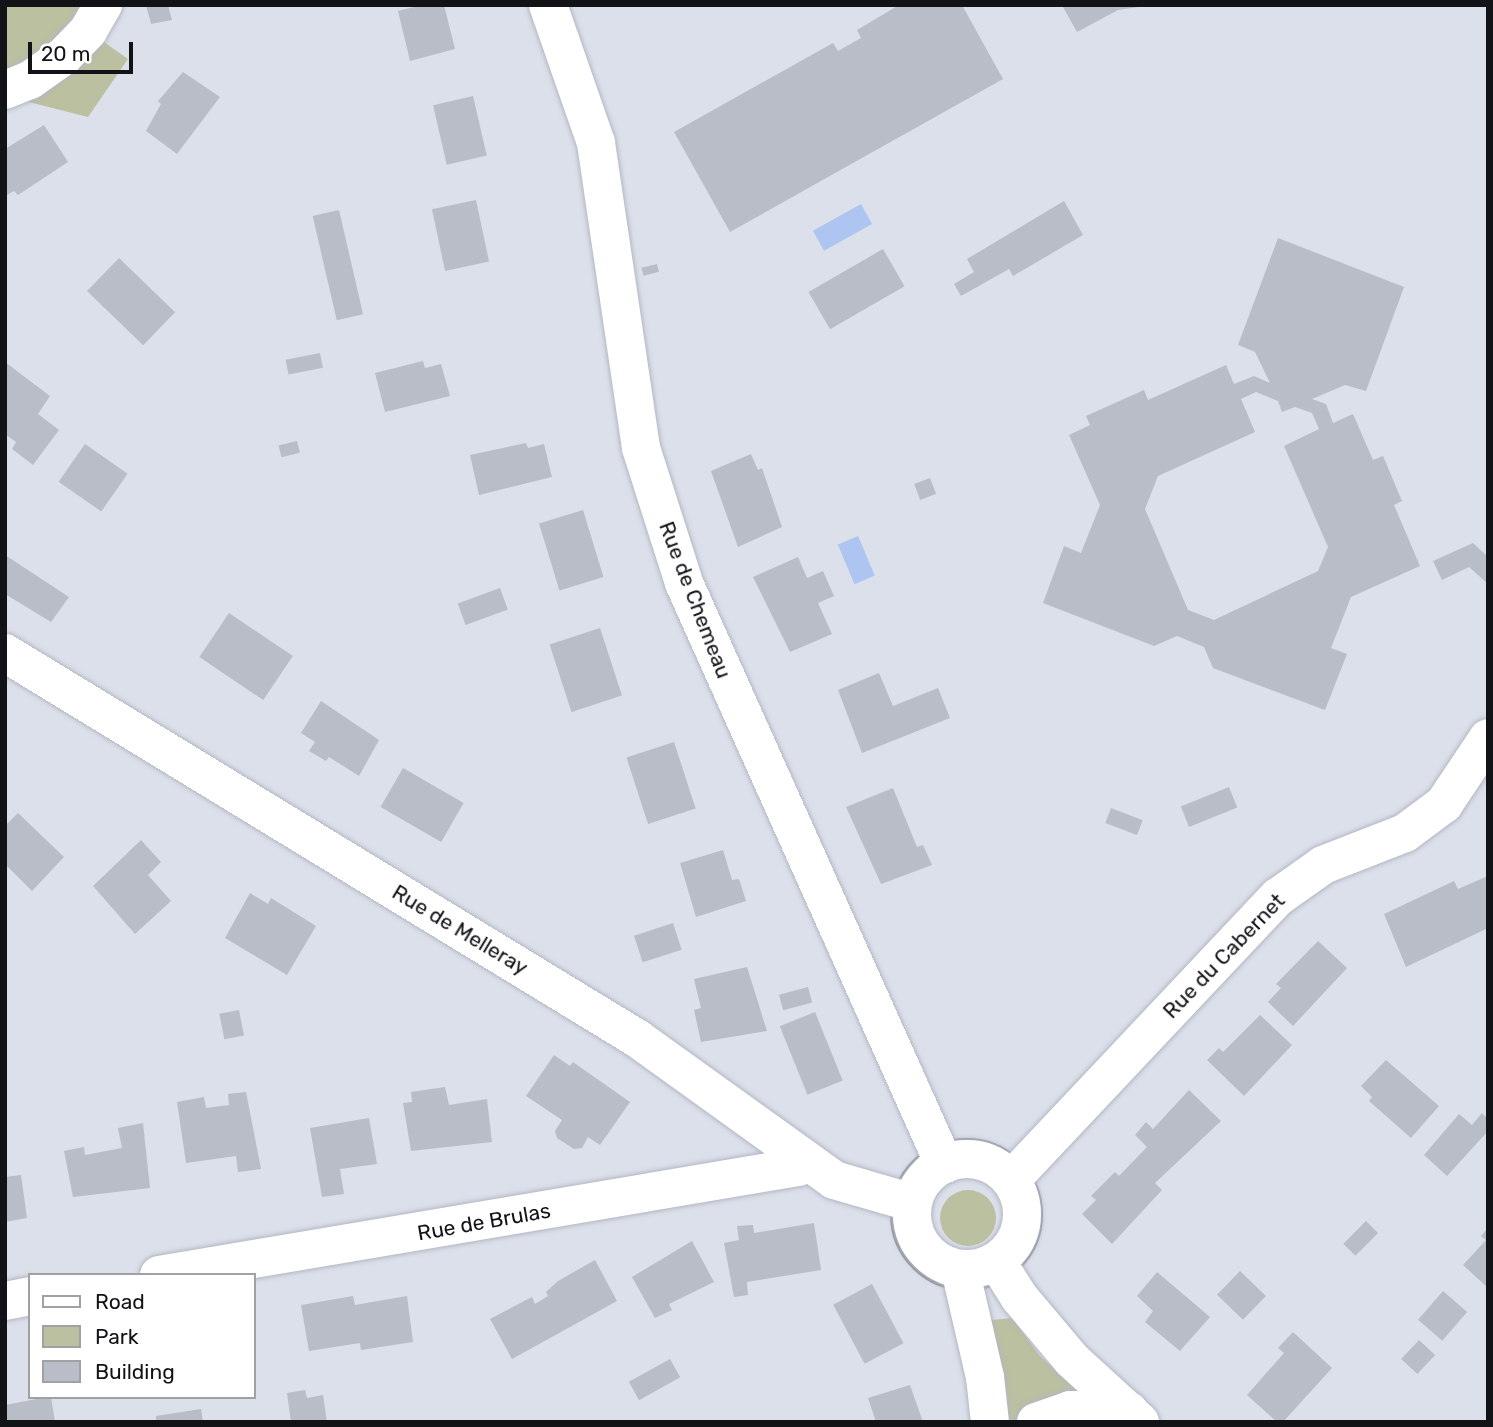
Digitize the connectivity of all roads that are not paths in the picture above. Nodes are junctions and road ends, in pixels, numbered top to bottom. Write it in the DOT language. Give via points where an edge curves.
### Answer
graph roads {
  1 [pos="103,5"];
  2 [pos="548,5"];
  3 [pos="5,90"];
  4 [pos="5,653"];
  5 [pos="1488,738"];
  6 [pos="940,1155"];
  7 [pos="804,1159"];
  8 [pos="1018,1173"];
  9 [pos="903,1201"];
  10 [pos="1002,1270"];
  11 [pos="171,1273"];
  12 [pos="962,1280"];
  13 [pos="28,1296"];
  14 [pos="5,1301"];
  15 [pos="1135,1417"];
  16 [pos="990,1422"];
  17 [pos="1036,1422"];
  1 -- 3 [label="street" via="88,31 64,56 30,80"];
  2 -- 6 [label="street, Rue de Chemeau" via="596,143 641,449 684,583"];
  4 -- 7 [label="street, Rue de Melleray" via="638,1039"];
  5 -- 8 [label="street, Rue du Cabernet" via="1444,804 1405,833 1323,865 1278,897"];
  6 -- 8 [label="street"];
  6 -- 9 [label="street"];
  7 -- 9 [label="street, Rue de Melleray" via="834,1180"];
  7 -- 11 [label="street, Rue de Brulas" via="798,1167"];
  8 -- 10 [label="street" via="1020,1233"];
  9 -- 12 [label="street" via="917,1239"];
  10 -- 12 [label="street"];
  10 -- 15 [label="street" via="1072,1360"];
  12 -- 16 [label="street" via="985,1377"];
  13 -- 14 [label="street"];
  15 -- 17 [label="street" via="1070,1410"];
}
